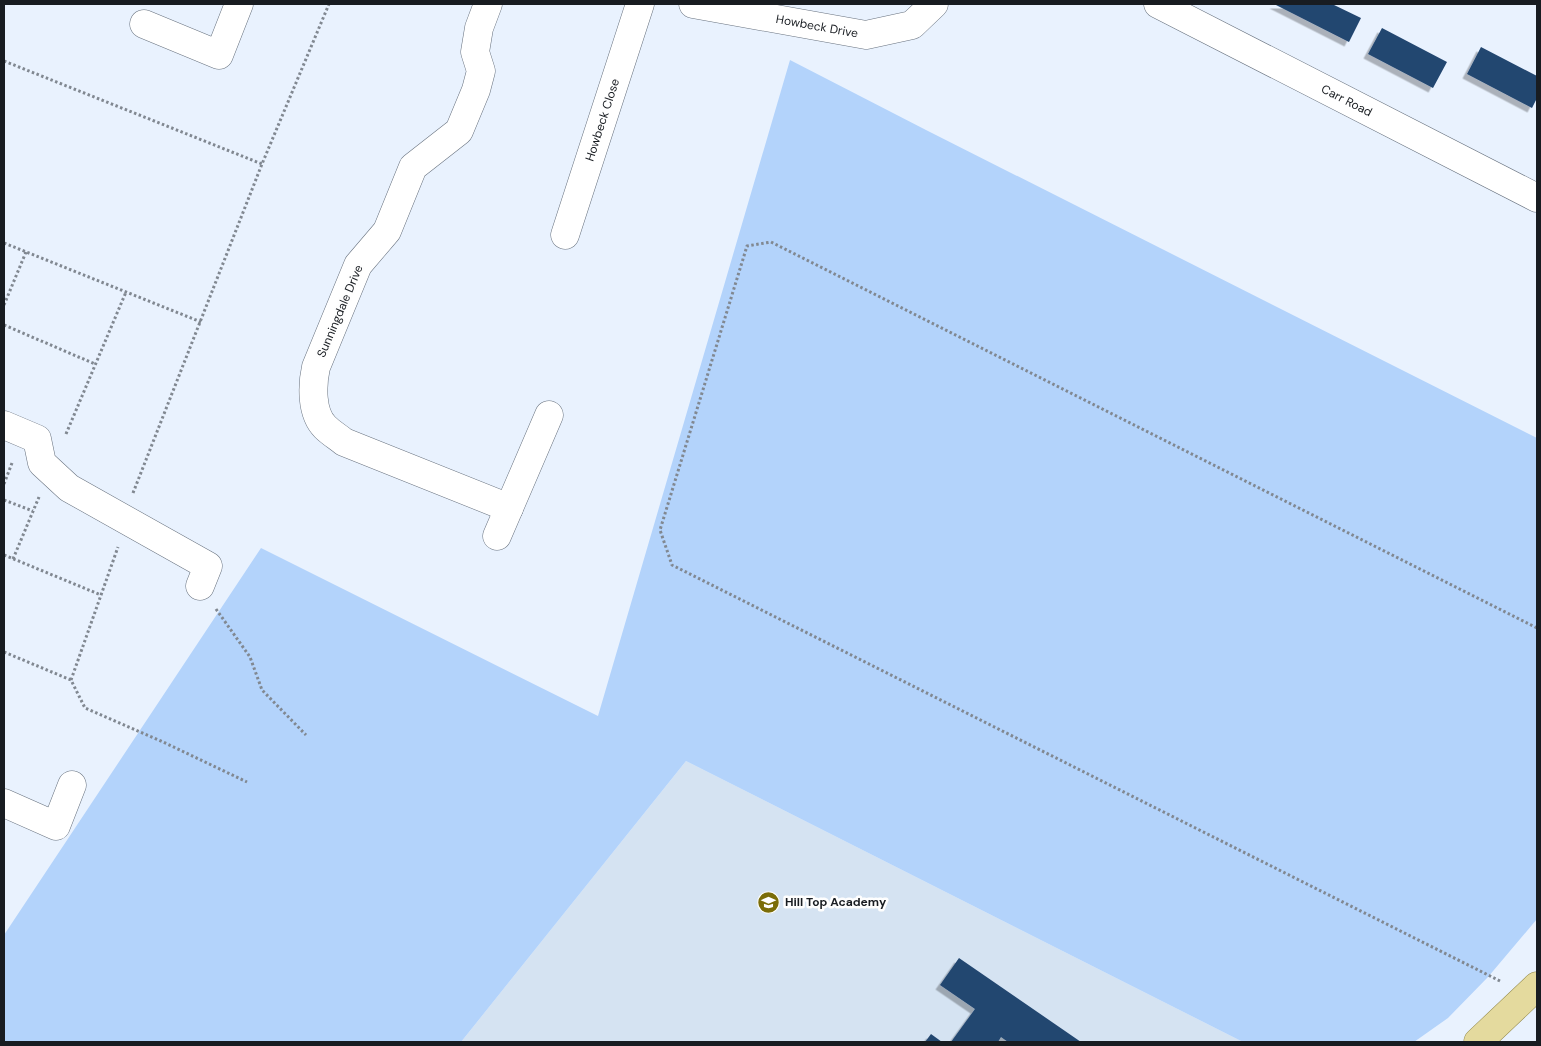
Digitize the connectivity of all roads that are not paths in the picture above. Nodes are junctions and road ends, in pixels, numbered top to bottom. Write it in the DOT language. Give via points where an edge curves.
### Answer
graph roads {
  1 [pos="239,4"];
  2 [pos="488,4"];
  3 [pos="640,4"];
  4 [pos="693,4"];
  5 [pos="934,4"];
  6 [pos="1158,4"];
  7 [pos="144,24"];
  8 [pos="1537,198"];
  9 [pos="565,235"];
  10 [pos="549,415"];
  11 [pos="4,425"];
  12 [pos="509,508"];
  13 [pos="497,536"];
  14 [pos="200,586"];
  15 [pos="72,785"];
  16 [pos="4,803"];
  17 [pos="1533,991"];
  18 [pos="1478,1042"];
  1 -- 7 [label="street" via="219,55"];
  2 -- 12 [label="street, Sunningdale Drive" via="475,52 481,72 459,131 413,167 387,231 358,265 316,367 313,382 316,411 324,426 344,442"];
  3 -- 9 [label="street, Howbeck Close"];
  4 -- 5 [label="street, Howbeck Drive" via="866,35 912,25"];
  6 -- 8 [label="street, Carr Road"];
  10 -- 12 [label="street"];
  11 -- 14 [label="street" via="37,440 42,463 69,488 208,566"];
  12 -- 13 [label="street"];
  15 -- 16 [label="street" via="56,826"];
  17 -- 18 [label="main road"];
}
